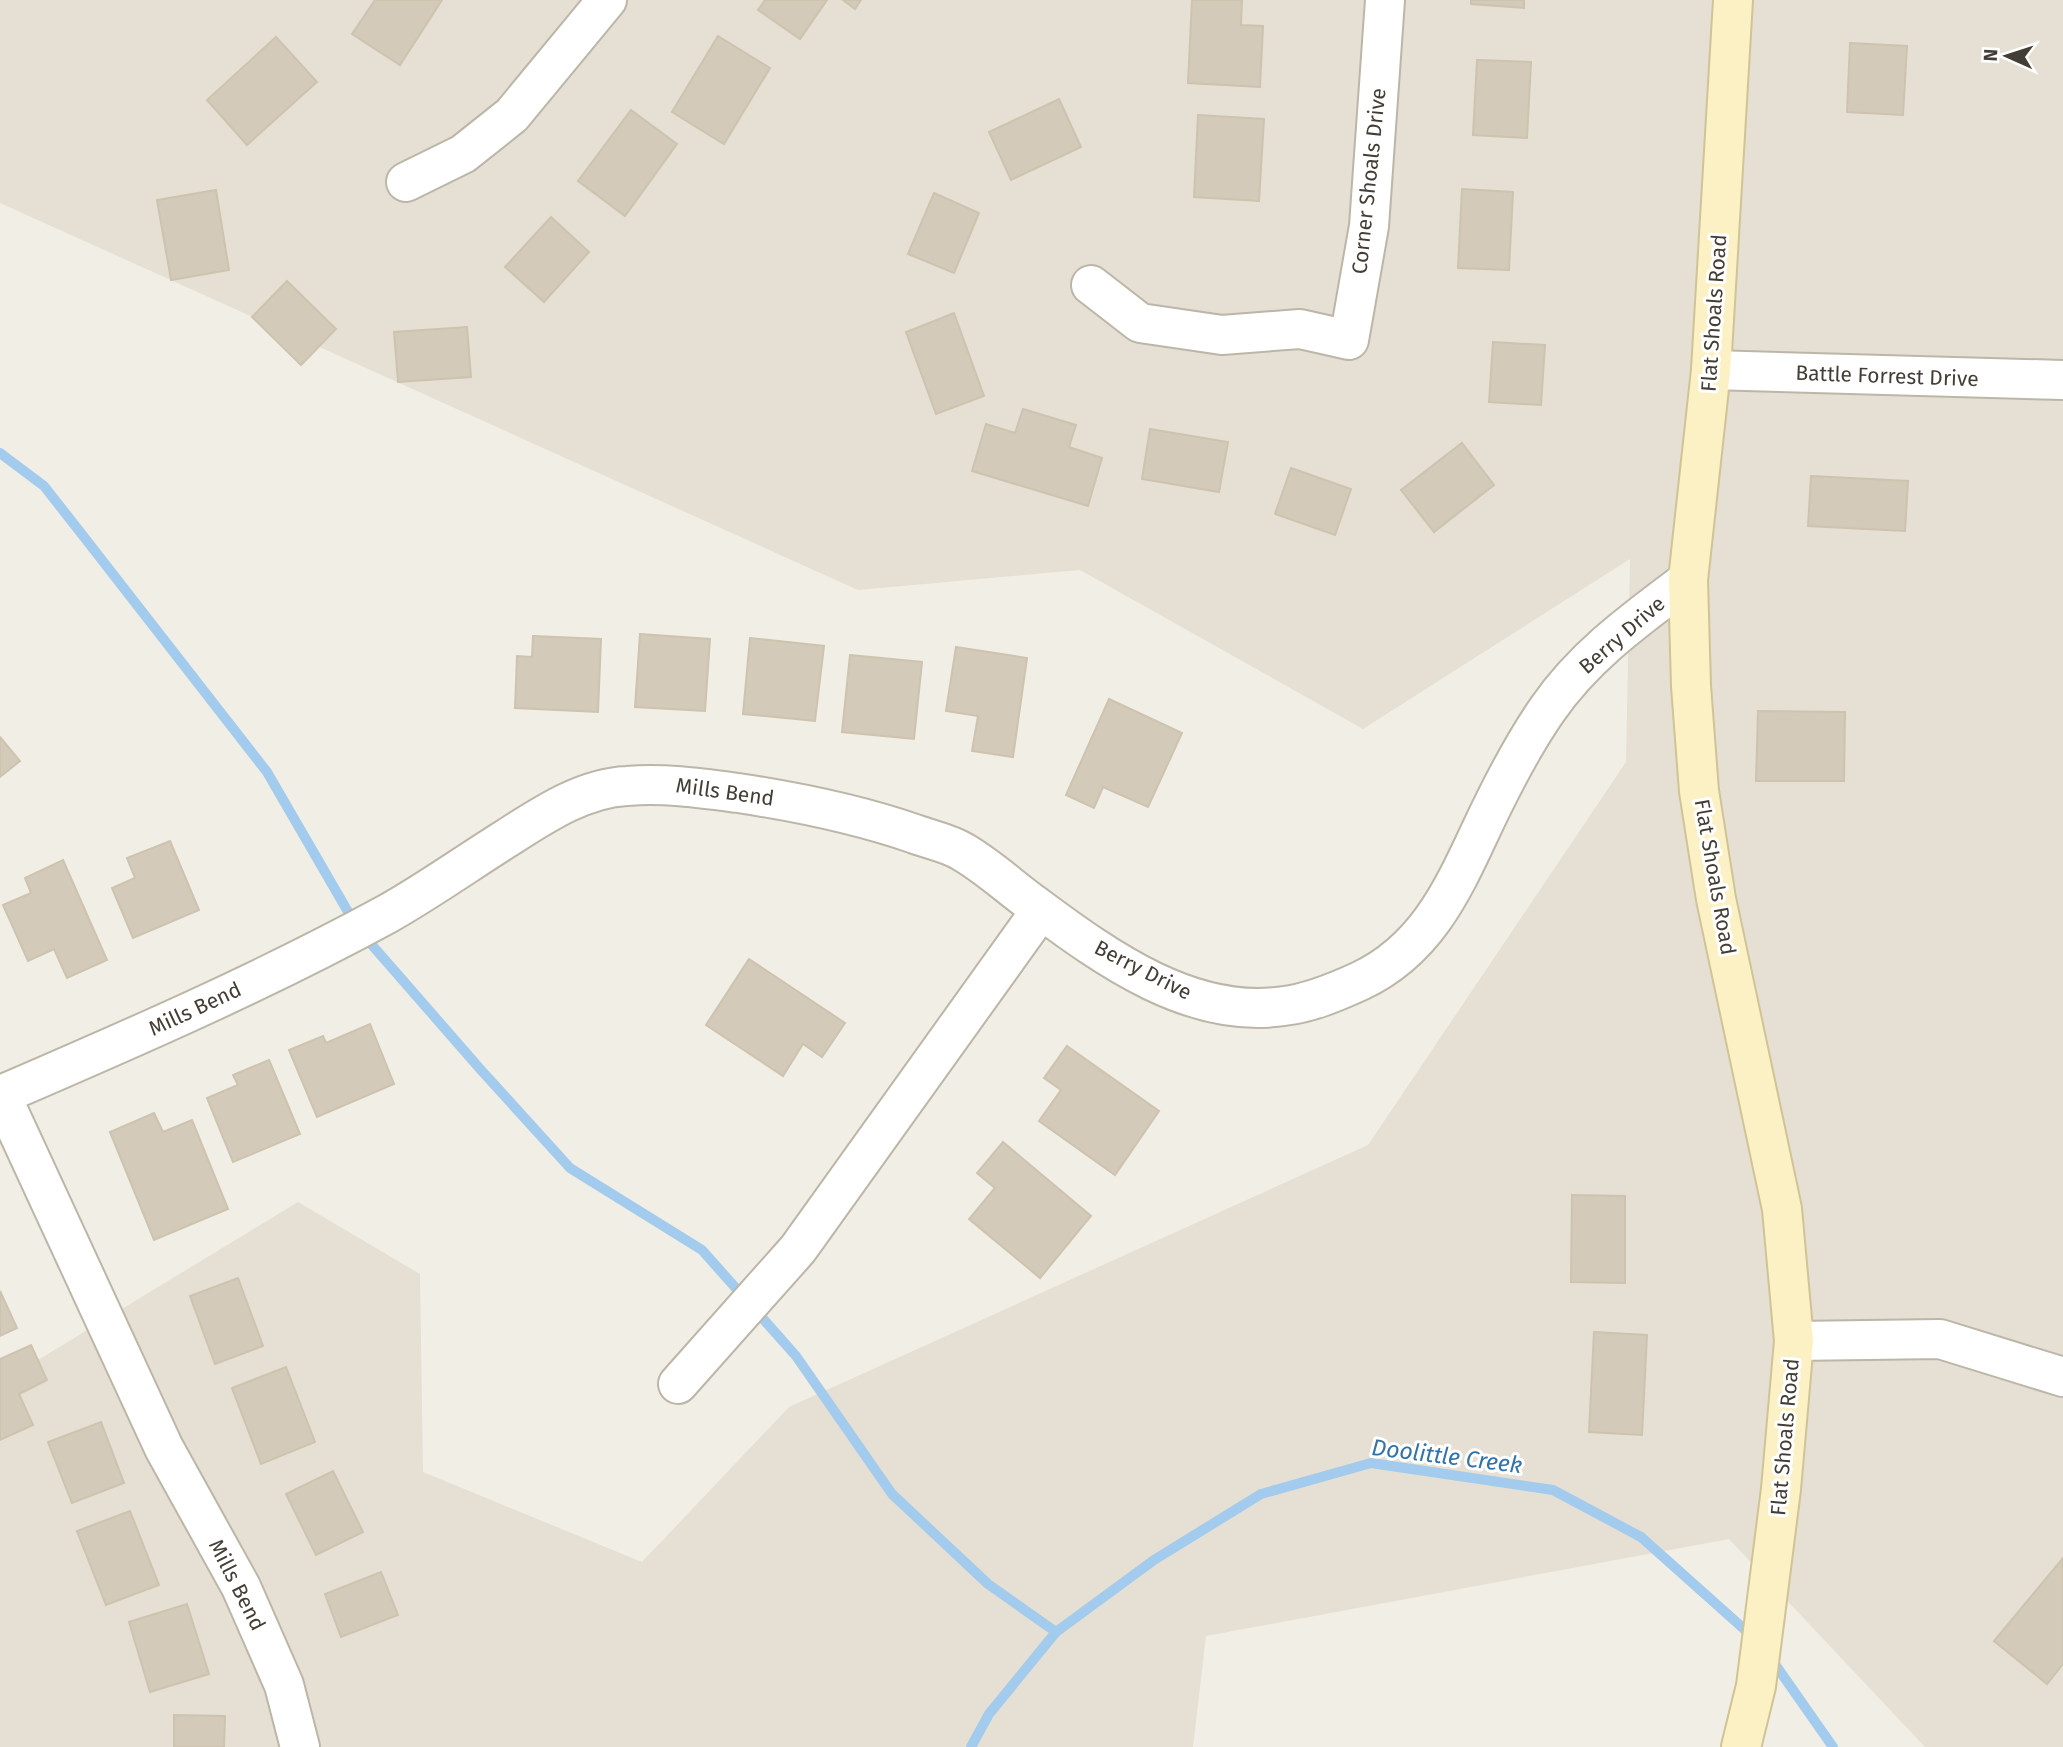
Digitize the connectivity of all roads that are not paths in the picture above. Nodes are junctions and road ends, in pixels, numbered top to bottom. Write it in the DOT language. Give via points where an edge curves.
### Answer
graph roads {
  1 [pos="607,0"];
  2 [pos="1385,0"];
  3 [pos="1733,0"];
  4 [pos="406,182"];
  5 [pos="1091,285"];
  6 [pos="1711,370"];
  7 [pos="2063,380"];
  8 [pos="1688,580"];
  9 [pos="1041,910"];
  10 [pos="0,1094"];
  11 [pos="1794,1341"];
  12 [pos="2063,1377"];
  13 [pos="678,1384"];
  14 [pos="300,1747"];
  15 [pos="1741,1747"];
  1 -- 4 [label="street" via="512,115 463,155"];
  2 -- 5 [label="street, Corner Shoals Drive" via="1369,226 1349,340 1300,330 1222,335 1140,323"];
  3 -- 6 [label="main road, Flat Shoals Road"];
  6 -- 7 [label="street, Battle Forrest Drive"];
  6 -- 8 [label="main road, Flat Shoals Road"];
  8 -- 9 [label="street, Berry Drive" via="1603,645 1548,708 1512,765 1447,900 1404,952 1367,978 1286,1006 1229,1006 1155,982"];
  8 -- 11 [label="main road, Flat Shoals Road" via="1699,791 1782,1209"];
  9 -- 10 [label="street, Mills Bend" via="960,850 892,826 804,803 670,784 619,786 583,795 535,820 390,912 263,977"];
  9 -- 13 [label="street" via="798,1249"];
  10 -- 14 [label="street, Mills Bend" via="164,1448 241,1587 284,1685"];
  11 -- 12 [label="street" via="1940,1339"];
  11 -- 15 [label="main road, Flat Shoals Road" via="1756,1686"];
}
